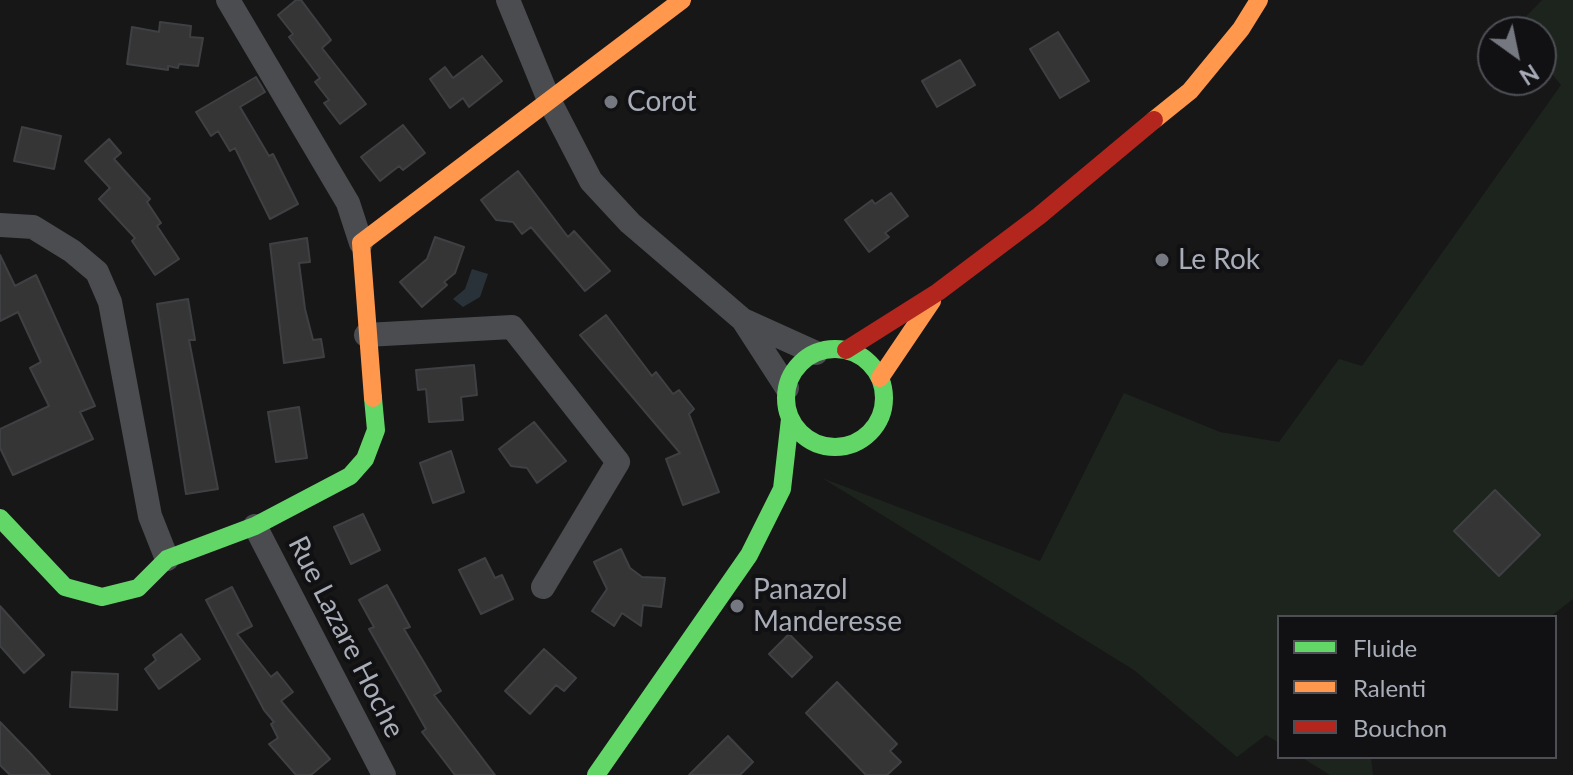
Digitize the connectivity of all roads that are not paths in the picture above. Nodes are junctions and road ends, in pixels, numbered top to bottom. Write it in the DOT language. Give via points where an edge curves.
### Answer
graph roads {
  1 [pos="228,0"];
  2 [pos="508,0"];
  3 [pos="682,0"];
  4 [pos="1254,3"];
  5 [pos="549,100"];
  6 [pos="0,225"];
  7 [pos="361,243"];
  8 [pos="938,292"];
  9 [pos="743,320"];
  10 [pos="366,335"];
  11 [pos="846,350"];
  12 [pos="816,353"];
  13 [pos="880,378"];
  14 [pos="787,388"];
  15 [pos="790,419"];
  16 [pos="840,447"];
  17 [pos="820,461"];
  18 [pos="800,475"];
  19 [pos="782,489"];
  20 [pos="0,518"];
  21 [pos="255,526"];
  22 [pos="167,559"];
  23 [pos="543,587"];
  24 [pos="384,775"];
  25 [pos="596,775"];
  1 -- 7 [label="street" via="348,203"];
  2 -- 5 [label="street"];
  3 -- 5 [label="street"];
  4 -- 8 [label="street" via="1190,91"];
  5 -- 7 [label="street"];
  5 -- 9 [label="street" via="591,181 630,223"];
  6 -- 22 [label="street" via="33,227 97,272 110,302 150,516"];
  7 -- 10 [label="street"];
  8 -- 11 [label="street"];
  8 -- 13 [label="street"];
  9 -- 12 [label="street"];
  9 -- 14 [label="street"];
  10 -- 21 [label="street" via="376,430 365,459 350,476"];
  10 -- 23 [label="street" via="512,327 618,462"];
  11 -- 12 [label="street"];
  11 -- 13 [label="street" via="860,355"];
  12 -- 14 [label="street" via="792,373"];
  13 -- 16 [label="street" via="884,408 875,429"];
  14 -- 15 [label="street"];
  15 -- 16 [label="street" via="811,441"];
  15 -- 19 [label="street"];
  16 -- 17 [label="street"];
  18 -- 19 [label="street"];
  19 -- 25 [label="street" via="749,555"];
  20 -- 22 [label="street" via="65,587 102,597 138,588"];
  21 -- 22 [label="street"];
  21 -- 24 [label="street, Rue Lazare Hoche"];
}
